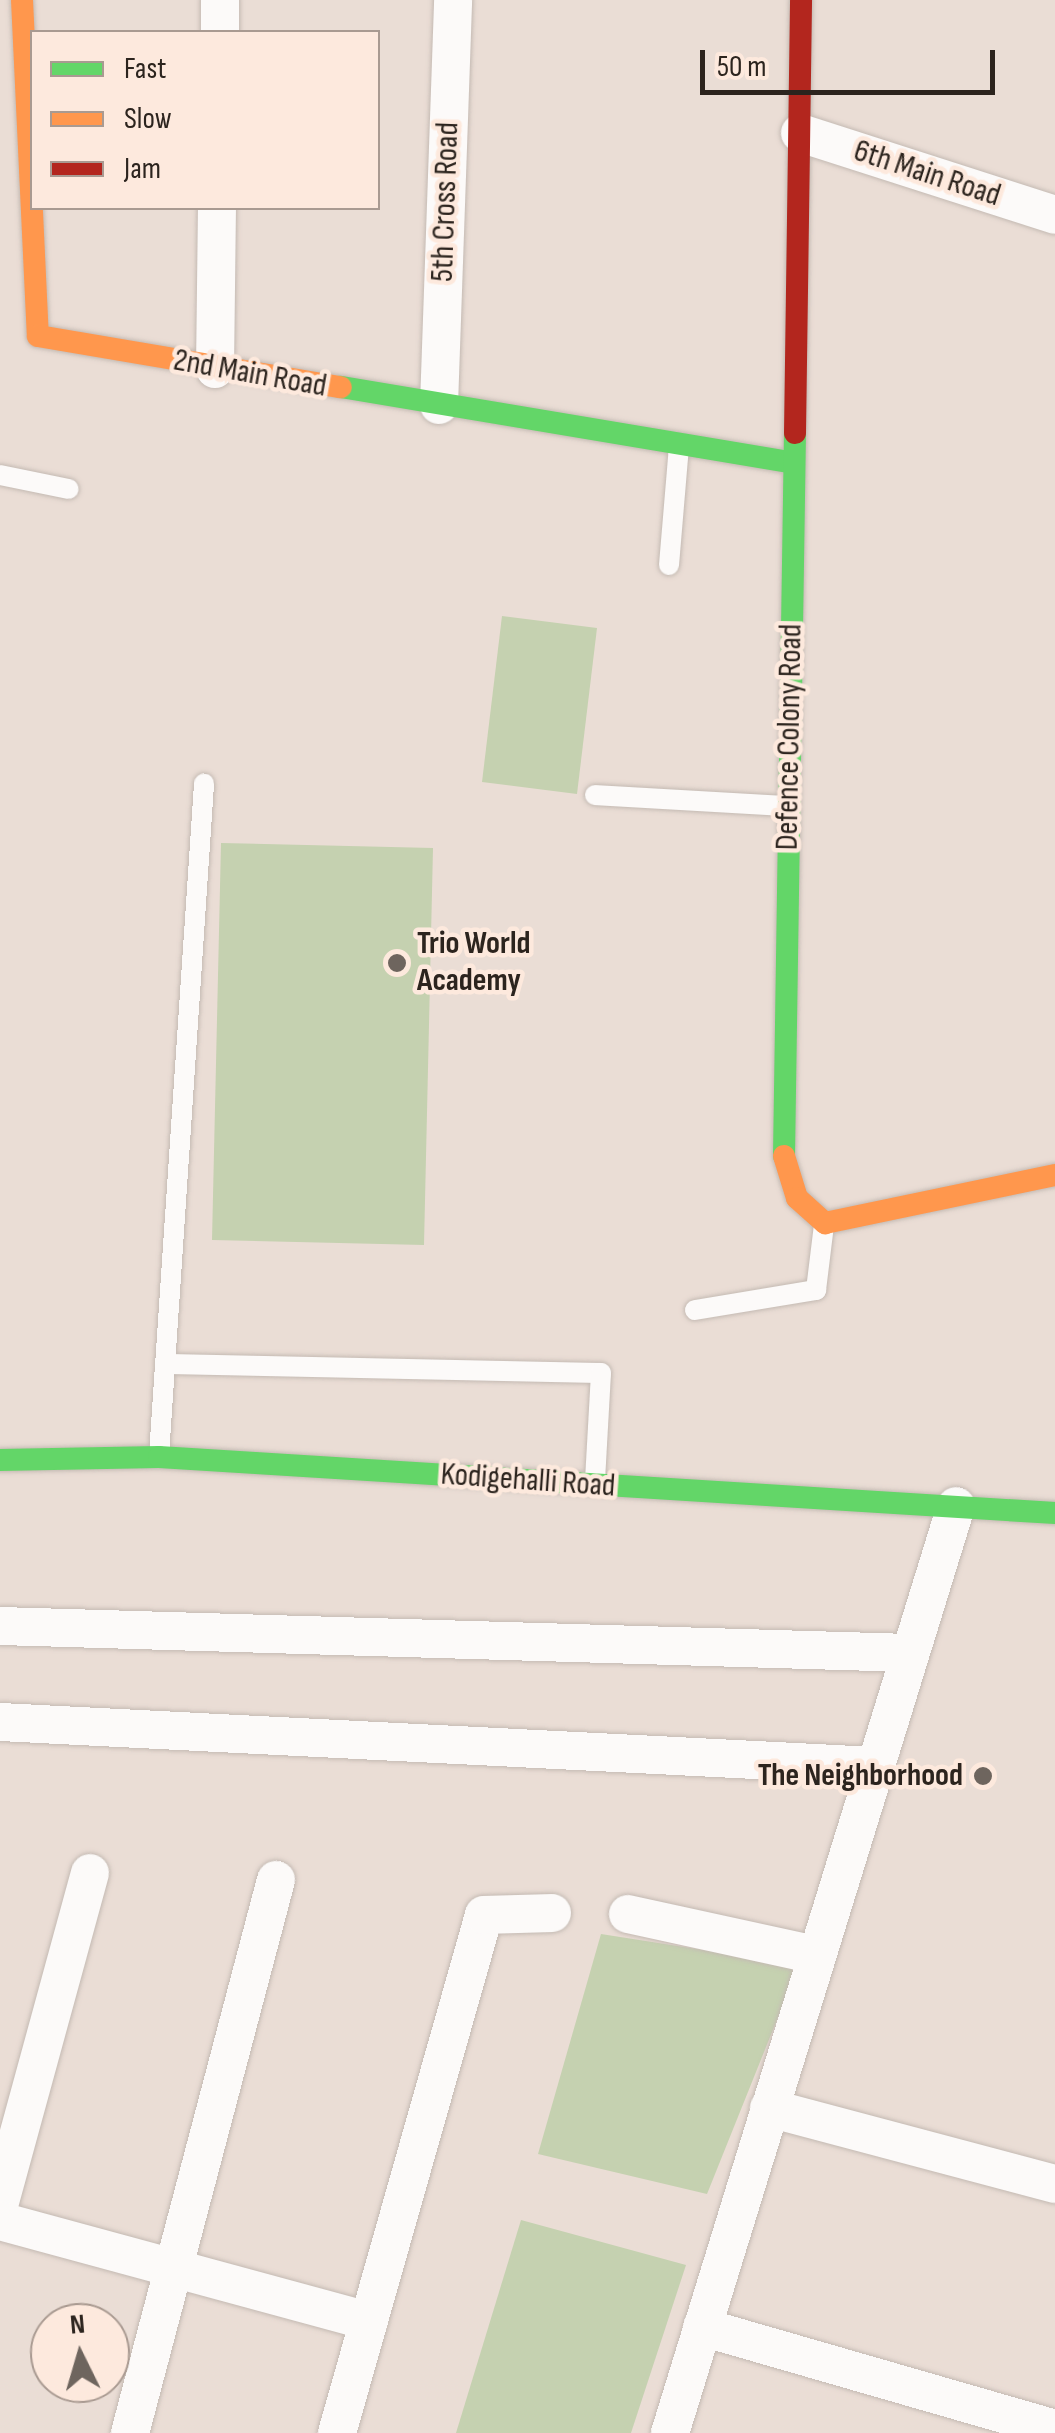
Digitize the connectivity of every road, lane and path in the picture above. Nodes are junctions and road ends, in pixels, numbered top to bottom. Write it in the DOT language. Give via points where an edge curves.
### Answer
graph roads {
  1 [pos="22,0"];
  2 [pos="220,0"];
  3 [pos="454,0"];
  4 [pos="802,0"];
  5 [pos="220,30"];
  6 [pos="800,133"];
  7 [pos="30,168"];
  8 [pos="32,210"];
  9 [pos="217,210"];
  10 [pos="1055,215"];
  11 [pos="1055,248"];
  12 [pos="214,369"];
  13 [pos="439,405"];
  14 [pos="680,444"];
  15 [pos="794,462"];
  16 [pos="0,475"];
  17 [pos="70,489"];
  18 [pos="669,565"];
  19 [pos="204,784"];
  20 [pos="595,795"];
  21 [pos="789,806"];
  22 [pos="1055,1176"];
  23 [pos="824,1223"];
  24 [pos="694,1310"];
  25 [pos="167,1364"];
  26 [pos="159,1457"];
  27 [pos="0,1460"];
  28 [pos="595,1486"];
  29 [pos="956,1506"];
  30 [pos="1055,1513"];
  31 [pos="0,1626"];
  32 [pos="909,1653"];
  33 [pos="0,1722"];
  34 [pos="874,1766"];
  35 [pos="90,1873"];
  36 [pos="276,1880"];
  37 [pos="552,1913"];
  38 [pos="628,1914"];
  39 [pos="816,1955"];
  40 [pos="770,2108"];
  41 [pos="1055,2184"];
  42 [pos="0,2202"];
  43 [pos="0,2221"];
  44 [pos="173,2268"];
  45 [pos="369,2321"];
  46 [pos="702,2327"];
  47 [pos="1055,2428"];
  48 [pos="130,2433"];
  49 [pos="337,2433"];
  50 [pos="670,2433"];
  1 -- 7 [label="street, 2nd Main Road"];
  2 -- 5 [label="street"];
  3 -- 13 [label="street, 5th Cross Road"];
  4 -- 6 [label="street, Defence Colony Road"];
  6 -- 10 [label="street, 6th Main Road"];
  6 -- 15 [label="street, Defence Colony Road"];
  8 -- 12 [label="street, 2nd Main Road" via="38,336"];
  9 -- 12 [label="street"];
  10 -- 11 [label="street"];
  12 -- 13 [label="street, 2nd Main Road"];
  13 -- 14 [label="street, 2nd Main Road"];
  14 -- 15 [label="street, 2nd Main Road"];
  14 -- 18 [label="lane"];
  15 -- 21 [label="street, Defence Colony Road"];
  16 -- 17 [label="lane"];
  19 -- 25 [label="lane"];
  20 -- 21 [label="lane"];
  21 -- 23 [label="street, Defence Colony Road" via="784,1164 798,1198"];
  22 -- 23 [label="street"];
  23 -- 24 [label="lane" via="816,1290"];
  25 -- 26 [label="lane"];
  25 -- 28 [label="lane" via="601,1373"];
  26 -- 27 [label="street, Kodigehalli Road"];
  26 -- 28 [label="street, Kodigehalli Road"];
  28 -- 29 [label="street, Kodigehalli Road"];
  29 -- 30 [label="street, Kodigehalli Road"];
  29 -- 32 [label="street"];
  31 -- 32 [label="street"];
  32 -- 34 [label="street"];
  33 -- 34 [label="street"];
  34 -- 39 [label="street"];
  35 -- 42 [label="street"];
  36 -- 44 [label="street"];
  37 -- 45 [label="street" via="484,1915"];
  38 -- 39 [label="street"];
  39 -- 40 [label="street"];
  40 -- 41 [label="street"];
  40 -- 46 [label="street"];
  43 -- 44 [label="street"];
  44 -- 45 [label="street"];
  44 -- 48 [label="street"];
  45 -- 49 [label="street"];
  46 -- 47 [label="street"];
  46 -- 50 [label="street"];
}
